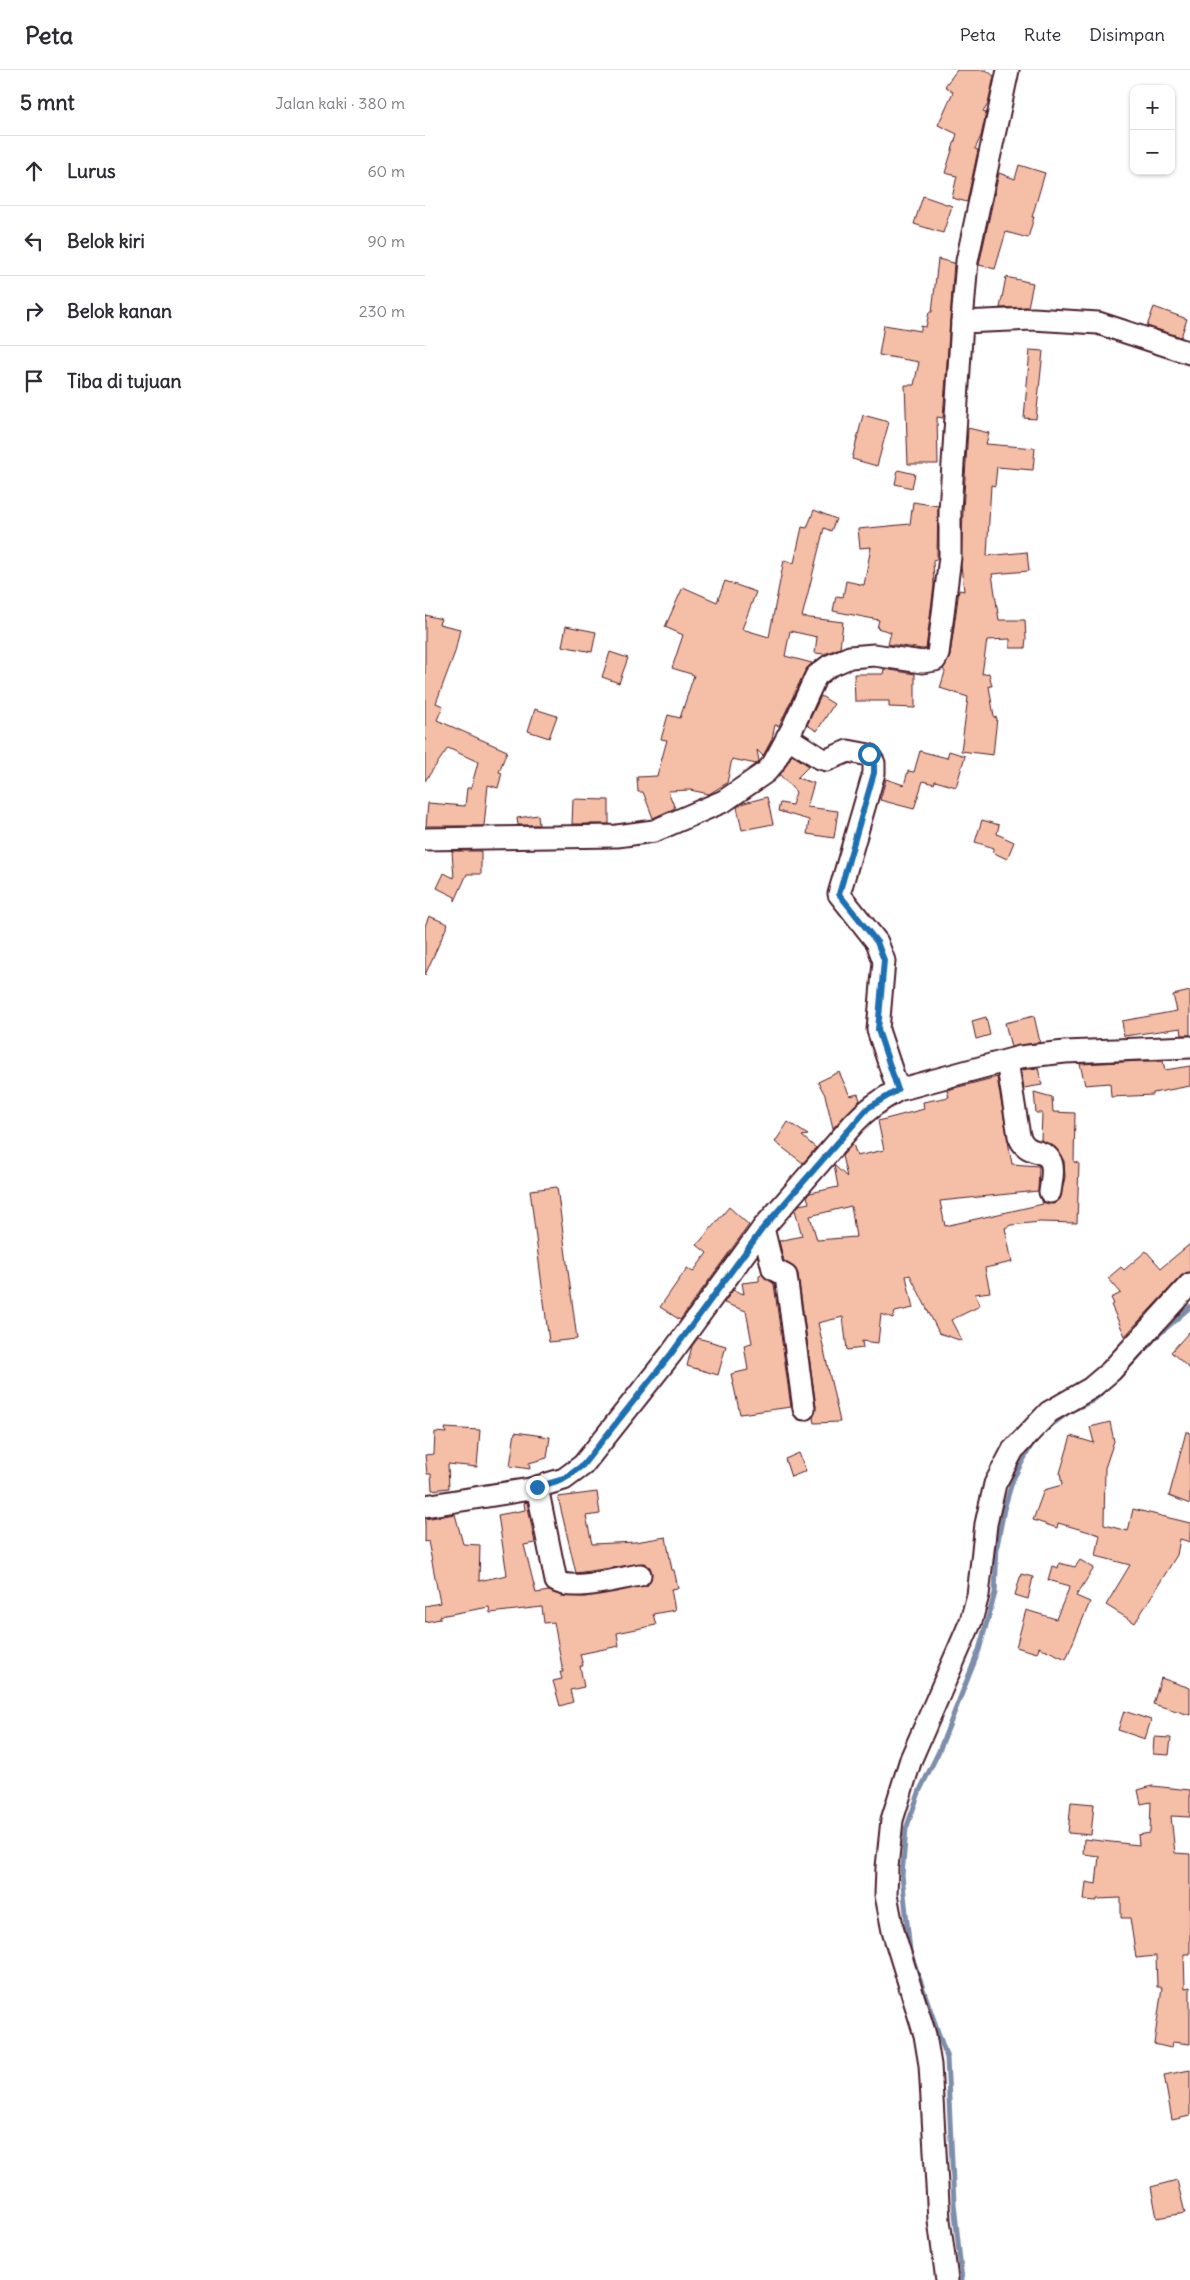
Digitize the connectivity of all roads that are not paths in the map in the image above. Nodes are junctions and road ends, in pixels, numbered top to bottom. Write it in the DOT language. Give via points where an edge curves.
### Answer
graph roads {
  1 [pos="1009,70"];
  2 [pos="962,322"];
  3 [pos="1190,353"];
  4 [pos="787,737"];
  5 [pos="425,840"];
  6 [pos="1190,1048"];
  7 [pos="1007,1061"];
  8 [pos="898,1090"];
  9 [pos="1050,1192"];
  10 [pos="763,1228"];
  11 [pos="1190,1284"];
  12 [pos="804,1410"];
  13 [pos="537,1487"];
  14 [pos="425,1506"];
  15 [pos="640,1575"];
  16 [pos="947,2280"];
  1 -- 2 [label="street" via="967,261"];
  2 -- 3 [label="street" via="1033,319 1098,323"];
  2 -- 4 [label="street" via="950,557 937,658 933,662 922,662 874,655 850,657 829,666 816,676"];
  4 -- 5 [label="street" via="773,764 724,801 654,831 617,836"];
  4 -- 8 [label="street" via="820,758 832,759 849,751 869,754 874,763 874,773 839,894 877,942 884,960 878,1030"];
  6 -- 7 [label="street" via="1065,1052"];
  7 -- 8 [label="street"];
  7 -- 9 [label="street" via="1019,1136 1027,1149 1050,1160"];
  8 -- 10 [label="street" via="868,1108"];
  10 -- 12 [label="street" via="773,1269 786,1276"];
  10 -- 13 [label="street" via="671,1354 583,1465 564,1479"];
  11 -- 16 [label="street" via="1111,1371 1091,1388 1049,1412 1013,1450 995,1484 971,1621 911,1759 892,1820 886,1895 893,1931 925,2035 930,2065 939,2220"];
  13 -- 14 [label="street"];
  13 -- 15 [label="street" via="556,1581 562,1585 582,1585"];
}
